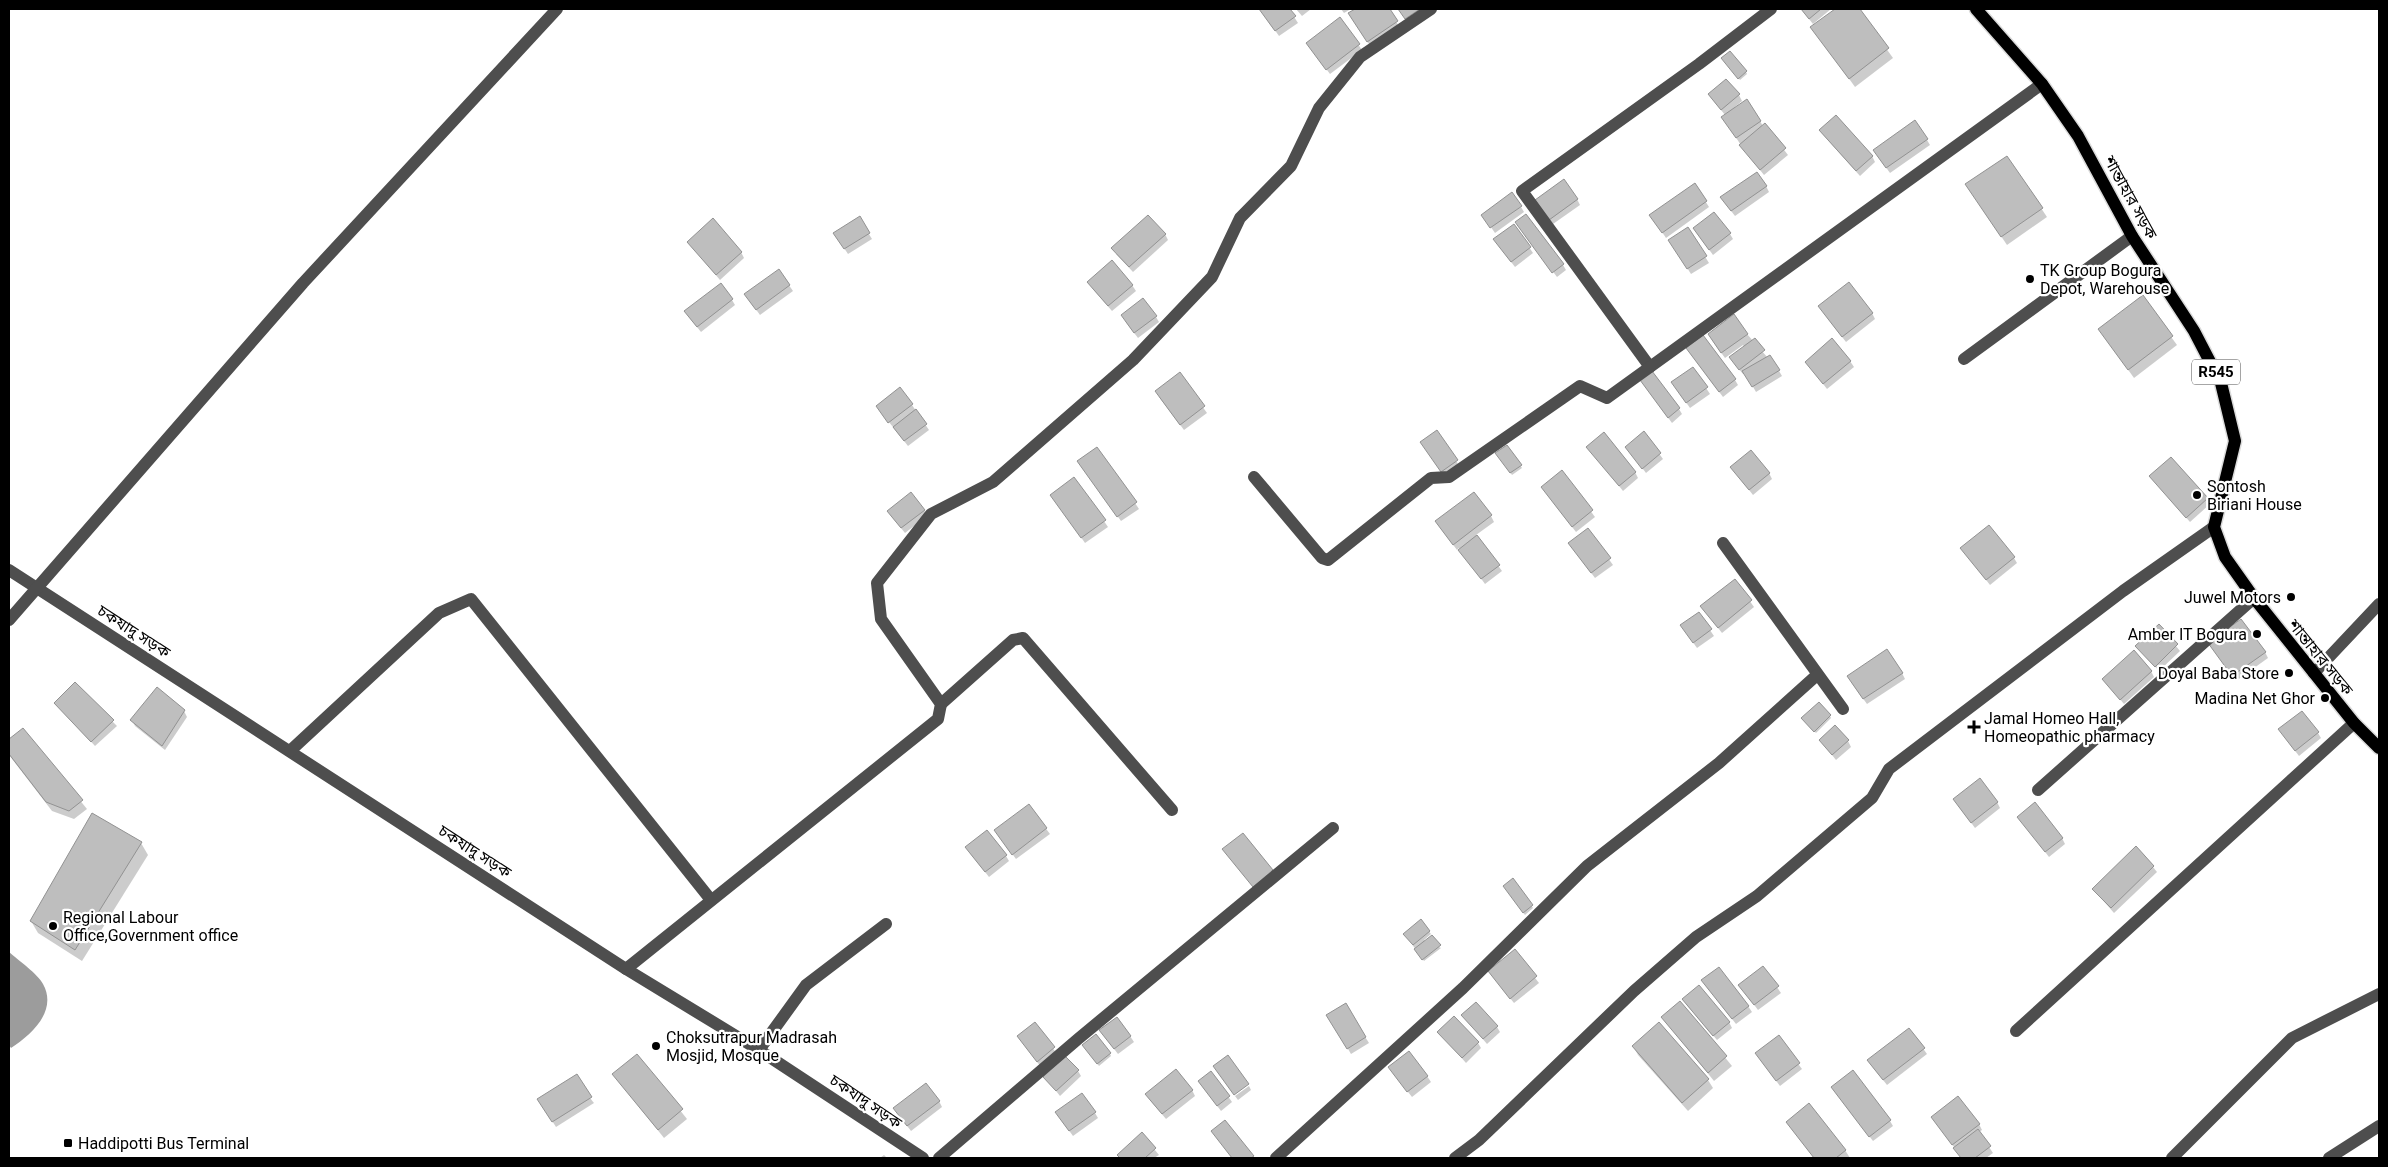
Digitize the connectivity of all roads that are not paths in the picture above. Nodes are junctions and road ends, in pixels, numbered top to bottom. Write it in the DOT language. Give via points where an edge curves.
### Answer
graph roads {
  1 [pos="557,9"];
  2 [pos="1431,9"];
  3 [pos="1771,9"];
  4 [pos="1976,9"];
  5 [pos="2042,84"];
  6 [pos="2132,236"];
  7 [pos="1964,359"];
  8 [pos="1650,367"];
  9 [pos="1254,477"];
  10 [pos="2214,527"];
  11 [pos="1723,543"];
  12 [pos="9,570"];
  13 [pos="36,588"];
  14 [pos="2254,598"];
  15 [pos="2379,604"];
  16 [pos="9,620"];
  17 [pos="2314,673"];
  18 [pos="1817,675"];
  19 [pos="941,704"];
  20 [pos="1843,709"];
  21 [pos="2354,723"];
  22 [pos="2379,748"];
  23 [pos="290,751"];
  24 [pos="2038,790"];
  25 [pos="1172,810"];
  26 [pos="1333,828"];
  27 [pos="711,900"];
  28 [pos="886,924"];
  29 [pos="626,969"];
  30 [pos="2379,994"];
  31 [pos="2016,1031"];
  32 [pos="759,1050"];
  33 [pos="2379,1126"];
  34 [pos="923,1158"];
  35 [pos="938,1158"];
  36 [pos="1276,1158"];
  37 [pos="1455,1158"];
  38 [pos="2172,1158"];
  39 [pos="2329,1158"];
  1 -- 13 [label="street" via="302,283"];
  2 -- 19 [label="street" via="1360,57 1319,108 1291,166 1240,218 1212,277 1140,353 993,482 931,514 878,584 881,619"];
  3 -- 8 [label="street" via="1522,191"];
  4 -- 5 [label="main road, শান্তাহার সড়ক / R545"];
  5 -- 6 [label="main road, শান্তাহার সড়ক / R545" via="2078,136"];
  5 -- 8 [label="street"];
  6 -- 7 [label="street"];
  6 -- 10 [label="main road, শান্তাহার সড়ক / R545" via="2194,331 2221,383 2235,441"];
  8 -- 9 [label="street" via="1607,398 1580,386 1449,477 1432,478 1328,560 1322,558"];
  10 -- 14 [label="main road, শান্তাহার সড়ক" via="2226,557"];
  10 -- 37 [label="street" via="2123,591 1889,769 1872,798 1757,896 1689,943 1479,1140"];
  11 -- 18 [label="street"];
  12 -- 13 [label="street, চকযাদু সড়ক"];
  13 -- 16 [label="street"];
  13 -- 23 [label="street, চকযাদু সড়ক"];
  14 -- 17 [label="main road, শান্তাহার সড়ক"];
  14 -- 24 [label="street"];
  15 -- 17 [label="street"];
  17 -- 21 [label="main road, শান্তাহার সড়ক"];
  18 -- 20 [label="street"];
  18 -- 36 [label="street" via="1719,763 1587,866 1463,988"];
  19 -- 25 [label="street" via="1013,640 1023,638"];
  19 -- 27 [label="street" via="938,719 924,732"];
  21 -- 22 [label="main road, শান্তাহার সড়ক"];
  21 -- 31 [label="street"];
  23 -- 27 [label="street" via="439,613 471,599"];
  23 -- 29 [label="street, চকযাদু সড়ক"];
  26 -- 35 [label="street"];
  27 -- 29 [label="street"];
  28 -- 32 [label="street" via="806,985"];
  29 -- 32 [label="street, চকযাদু সড়ক"];
  30 -- 38 [label="street" via="2292,1038"];
  32 -- 34 [label="street, চকযাদু সড়ক"];
  33 -- 39 [label="street"];
}
